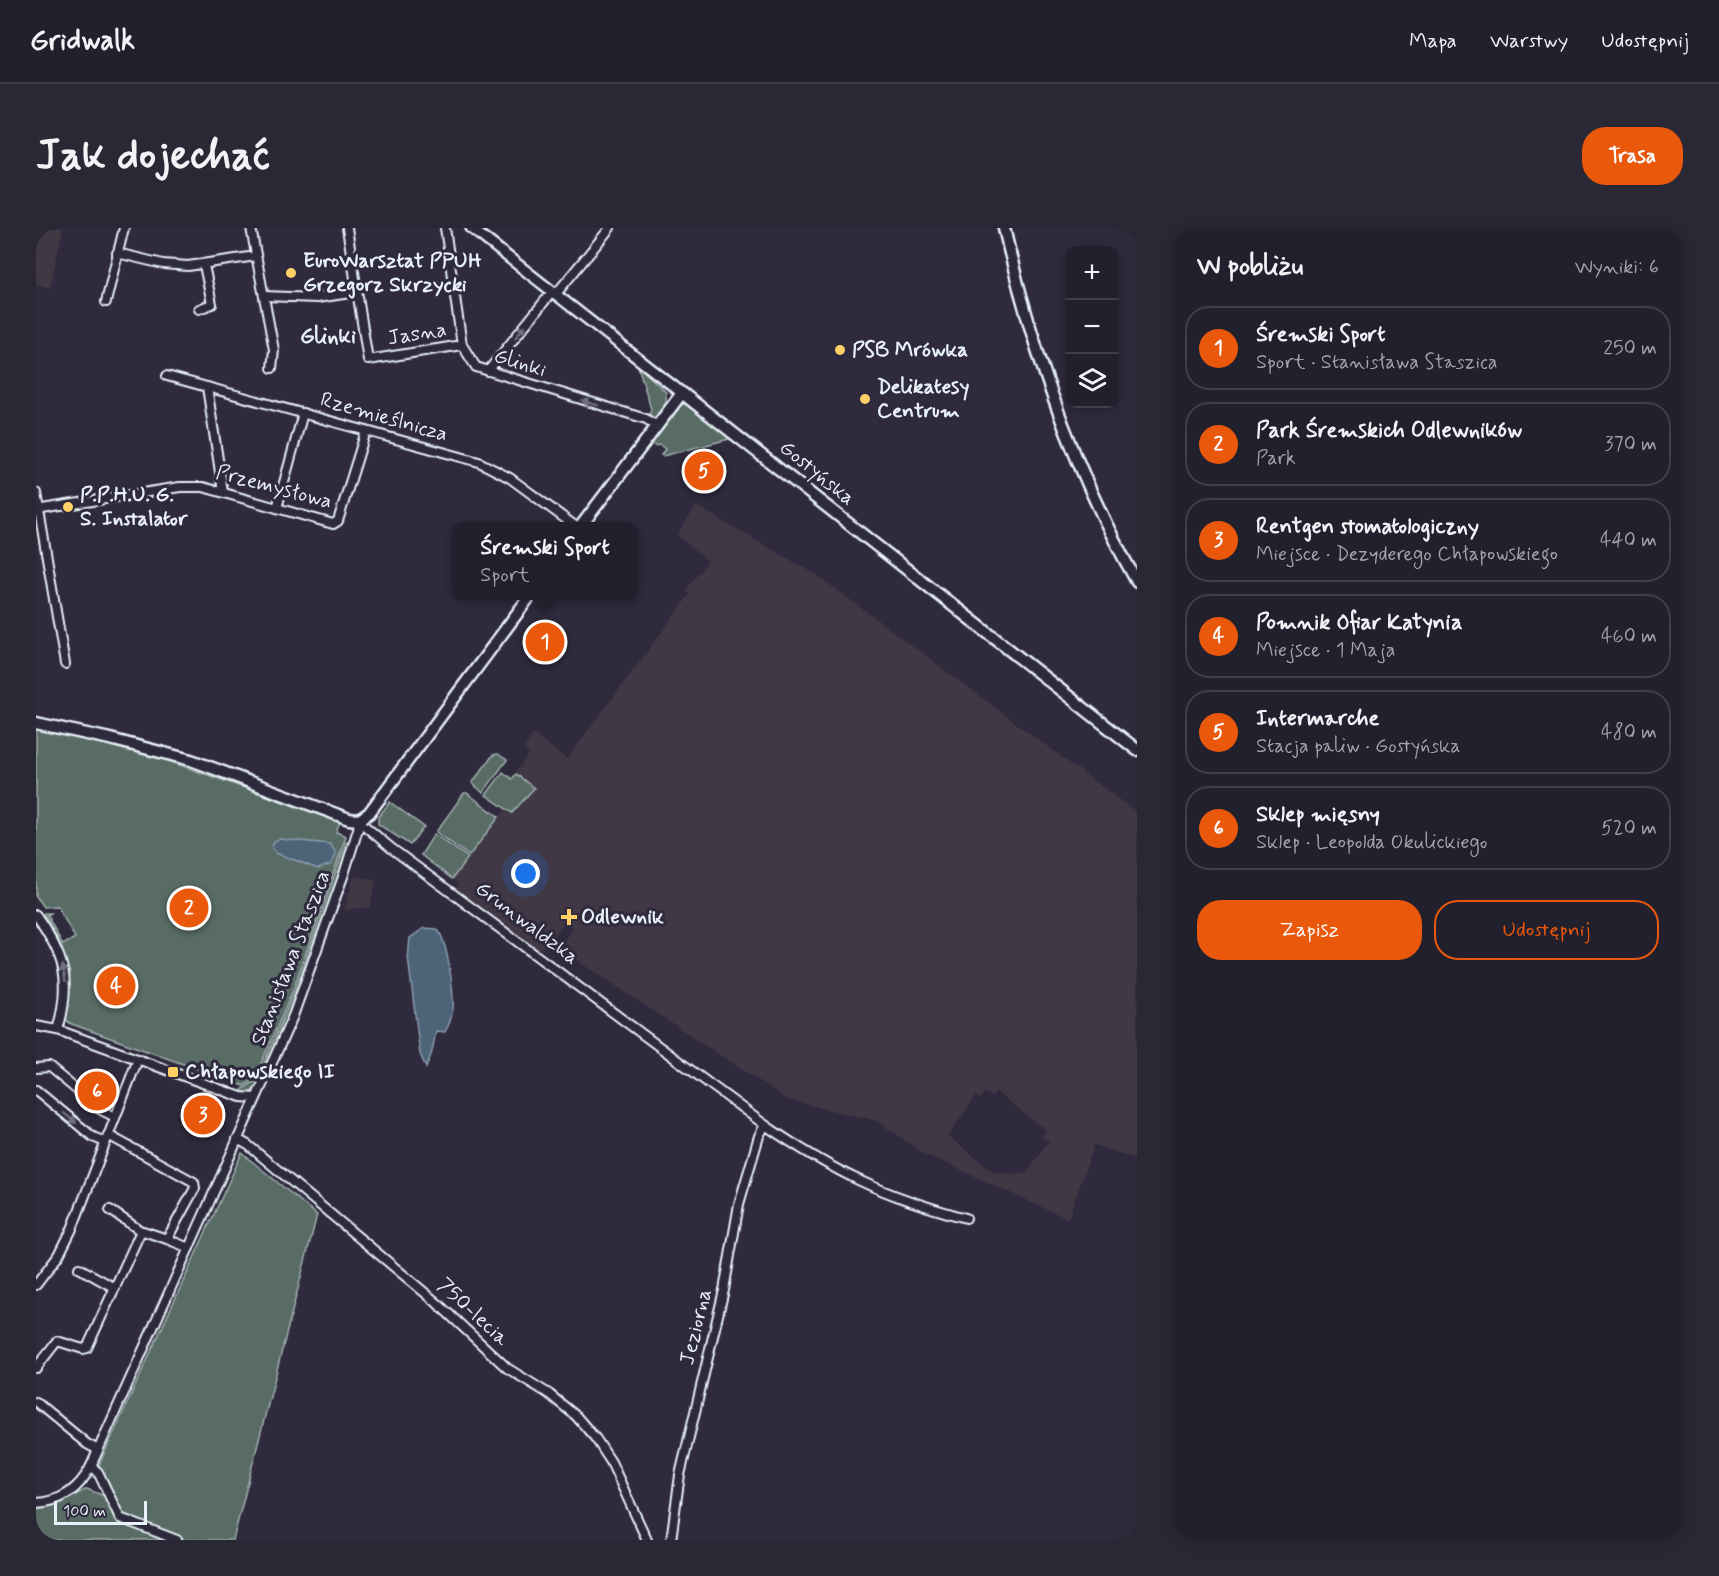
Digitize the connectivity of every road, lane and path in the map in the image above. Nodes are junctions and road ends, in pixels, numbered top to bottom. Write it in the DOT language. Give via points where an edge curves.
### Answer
graph roads {
  1 [pos="124,228"];
  2 [pos="251,228"];
  3 [pos="347,228"];
  4 [pos="445,228"];
  5 [pos="471,228"];
  6 [pos="610,228"];
  7 [pos="1004,228"];
  8 [pos="117,253"];
  9 [pos="256,256"];
  10 [pos="204,265"];
  11 [pos="357,292"];
  12 [pos="554,293"];
  13 [pos="264,296"];
  14 [pos="106,302"];
  15 [pos="199,309"];
  16 [pos="462,345"];
  17 [pos="272,368"];
  18 [pos="488,371"];
  19 [pos="167,376"];
  20 [pos="207,387"];
  21 [pos="682,393"];
  22 [pos="303,413"];
  23 [pos="657,426"];
  24 [pos="366,431"];
  25 [pos="223,492"];
  26 [pos="36,493"];
  27 [pos="278,508"];
  28 [pos="37,510"];
  29 [pos="569,522"];
  30 [pos="584,522"];
  31 [pos="1137,582"];
  32 [pos="527,600"];
  33 [pos="65,664"];
  34 [pos="36,723"];
  35 [pos="1137,750"];
  36 [pos="359,820"];
  37 [pos="36,915"];
  38 [pos="36,1026"];
  39 [pos="58,1030"];
  40 [pos="138,1059"];
  41 [pos="36,1068"];
  42 [pos="36,1090"];
  43 [pos="255,1098"];
  44 [pos="115,1117"];
  45 [pos="765,1125"];
  46 [pos="107,1138"];
  47 [pos="237,1139"];
  48 [pos="110,1210"];
  49 [pos="966,1218"];
  50 [pos="141,1231"];
  51 [pos="167,1239"];
  52 [pos="189,1248"];
  53 [pos="79,1268"];
  54 [pos="36,1285"];
  55 [pos="115,1288"];
  56 [pos="36,1368"];
  57 [pos="36,1402"];
  58 [pos="98,1450"];
  59 [pos="91,1466"];
  60 [pos="36,1503"];
  61 [pos="177,1540"];
  62 [pos="647,1540"];
  63 [pos="671,1540"];
  1 -- 8 [label="street"];
  2 -- 9 [label="street"];
  3 -- 11 [label="street, Jasna"];
  4 -- 16 [label="street, Glinki"];
  5 -- 12 [label="street, Gostyńska"];
  6 -- 12 [label="street"];
  7 -- 31 [label="main road" via="1056,403 1092,491"];
  8 -- 10 [label="street" via="167,265"];
  8 -- 14 [label="street"];
  9 -- 10 [label="street"];
  9 -- 13 [label="street"];
  10 -- 15 [label="street" via="212,303"];
  11 -- 13 [label="street" via="317,298"];
  11 -- 16 [label="street, Jasna" via="368,360"];
  18 -- 12 [label="street, one-way"];
  12 -- 21 [label="street, Gostyńska"];
  13 -- 17 [label="street" via="274,353"];
  16 -- 18 [label="street, Glinki" via="476,367"];
  23 -- 18 [label="street, Glinki, one-way" via="646,419"];
  19 -- 20 [label="street, Rzemieślnicza"];
  20 -- 22 [label="street, Rzemieślnicza"];
  20 -- 25 [label="street"];
  21 -- 23 [label="main road"];
  21 -- 35 [label="main road, Gostyńska"];
  22 -- 24 [label="street, Rzemieślnicza"];
  22 -- 27 [label="street"];
  23 -- 30 [label="main road"];
  24 -- 27 [label="street, Przemysłowa" via="338,521 327,523"];
  24 -- 29 [label="street, Rzemieślnicza" via="495,469"];
  25 -- 27 [label="street, Przemysłowa"];
  25 -- 28 [label="street, Przemysłowa" via="180,487"];
  26 -- 28 [label="street"];
  28 -- 33 [label="street"];
  32 -- 36 [label="main road" via="369,813"];
  34 -- 36 [label="main road, Grunwaldzka" via="191,760"];
  36 -- 43 [label="street, Stanisława Staszica" via="308,980"];
  36 -- 45 [label="street, Grunwaldzka"];
  39 -- 37 [label="street, one-way" via="66,975"];
  38 -- 39 [label="street"];
  39 -- 40 [label="street"];
  40 -- 43 [label="street" via="238,1096"];
  40 -- 44 [label="street"];
  41 -- 44 [label="street" via="49,1066 100,1110"];
  42 -- 46 [label="street, one-way" via="93,1137"];
  43 -- 47 [label="street, Stanisława Staszica"];
  44 -- 46 [label="street"];
  45 -- 49 [label="street, Grunwaldzka" via="813,1157 876,1190"];
  45 -- 63 [label="street, Jeziorna" via="739,1204 724,1290 680,1475"];
  46 -- 51 [label="street" via="194,1182 195,1188"];
  46 -- 54 [label="street" via="67,1241"];
  47 -- 52 [label="street, Stanisława Staszica"];
  47 -- 62 [label="street, 750-lecia" via="436,1302 507,1368 576,1416 611,1462"];
  48 -- 50 [label="street"];
  50 -- 51 [label="street"];
  50 -- 55 [label="street"];
  51 -- 52 [label="street"];
  52 -- 58 [label="street, Stanisława Staszica"];
  53 -- 55 [label="street"];
  55 -- 56 [label="street" via="87,1348 57,1341"];
  57 -- 58 [label="street"];
  58 -- 59 [label="street, Stanisława Staszica"];
  59 -- 60 [label="street, Stanisława Staszica" via="72,1491"];
  59 -- 61 [label="street" via="98,1472 122,1520"];
}
